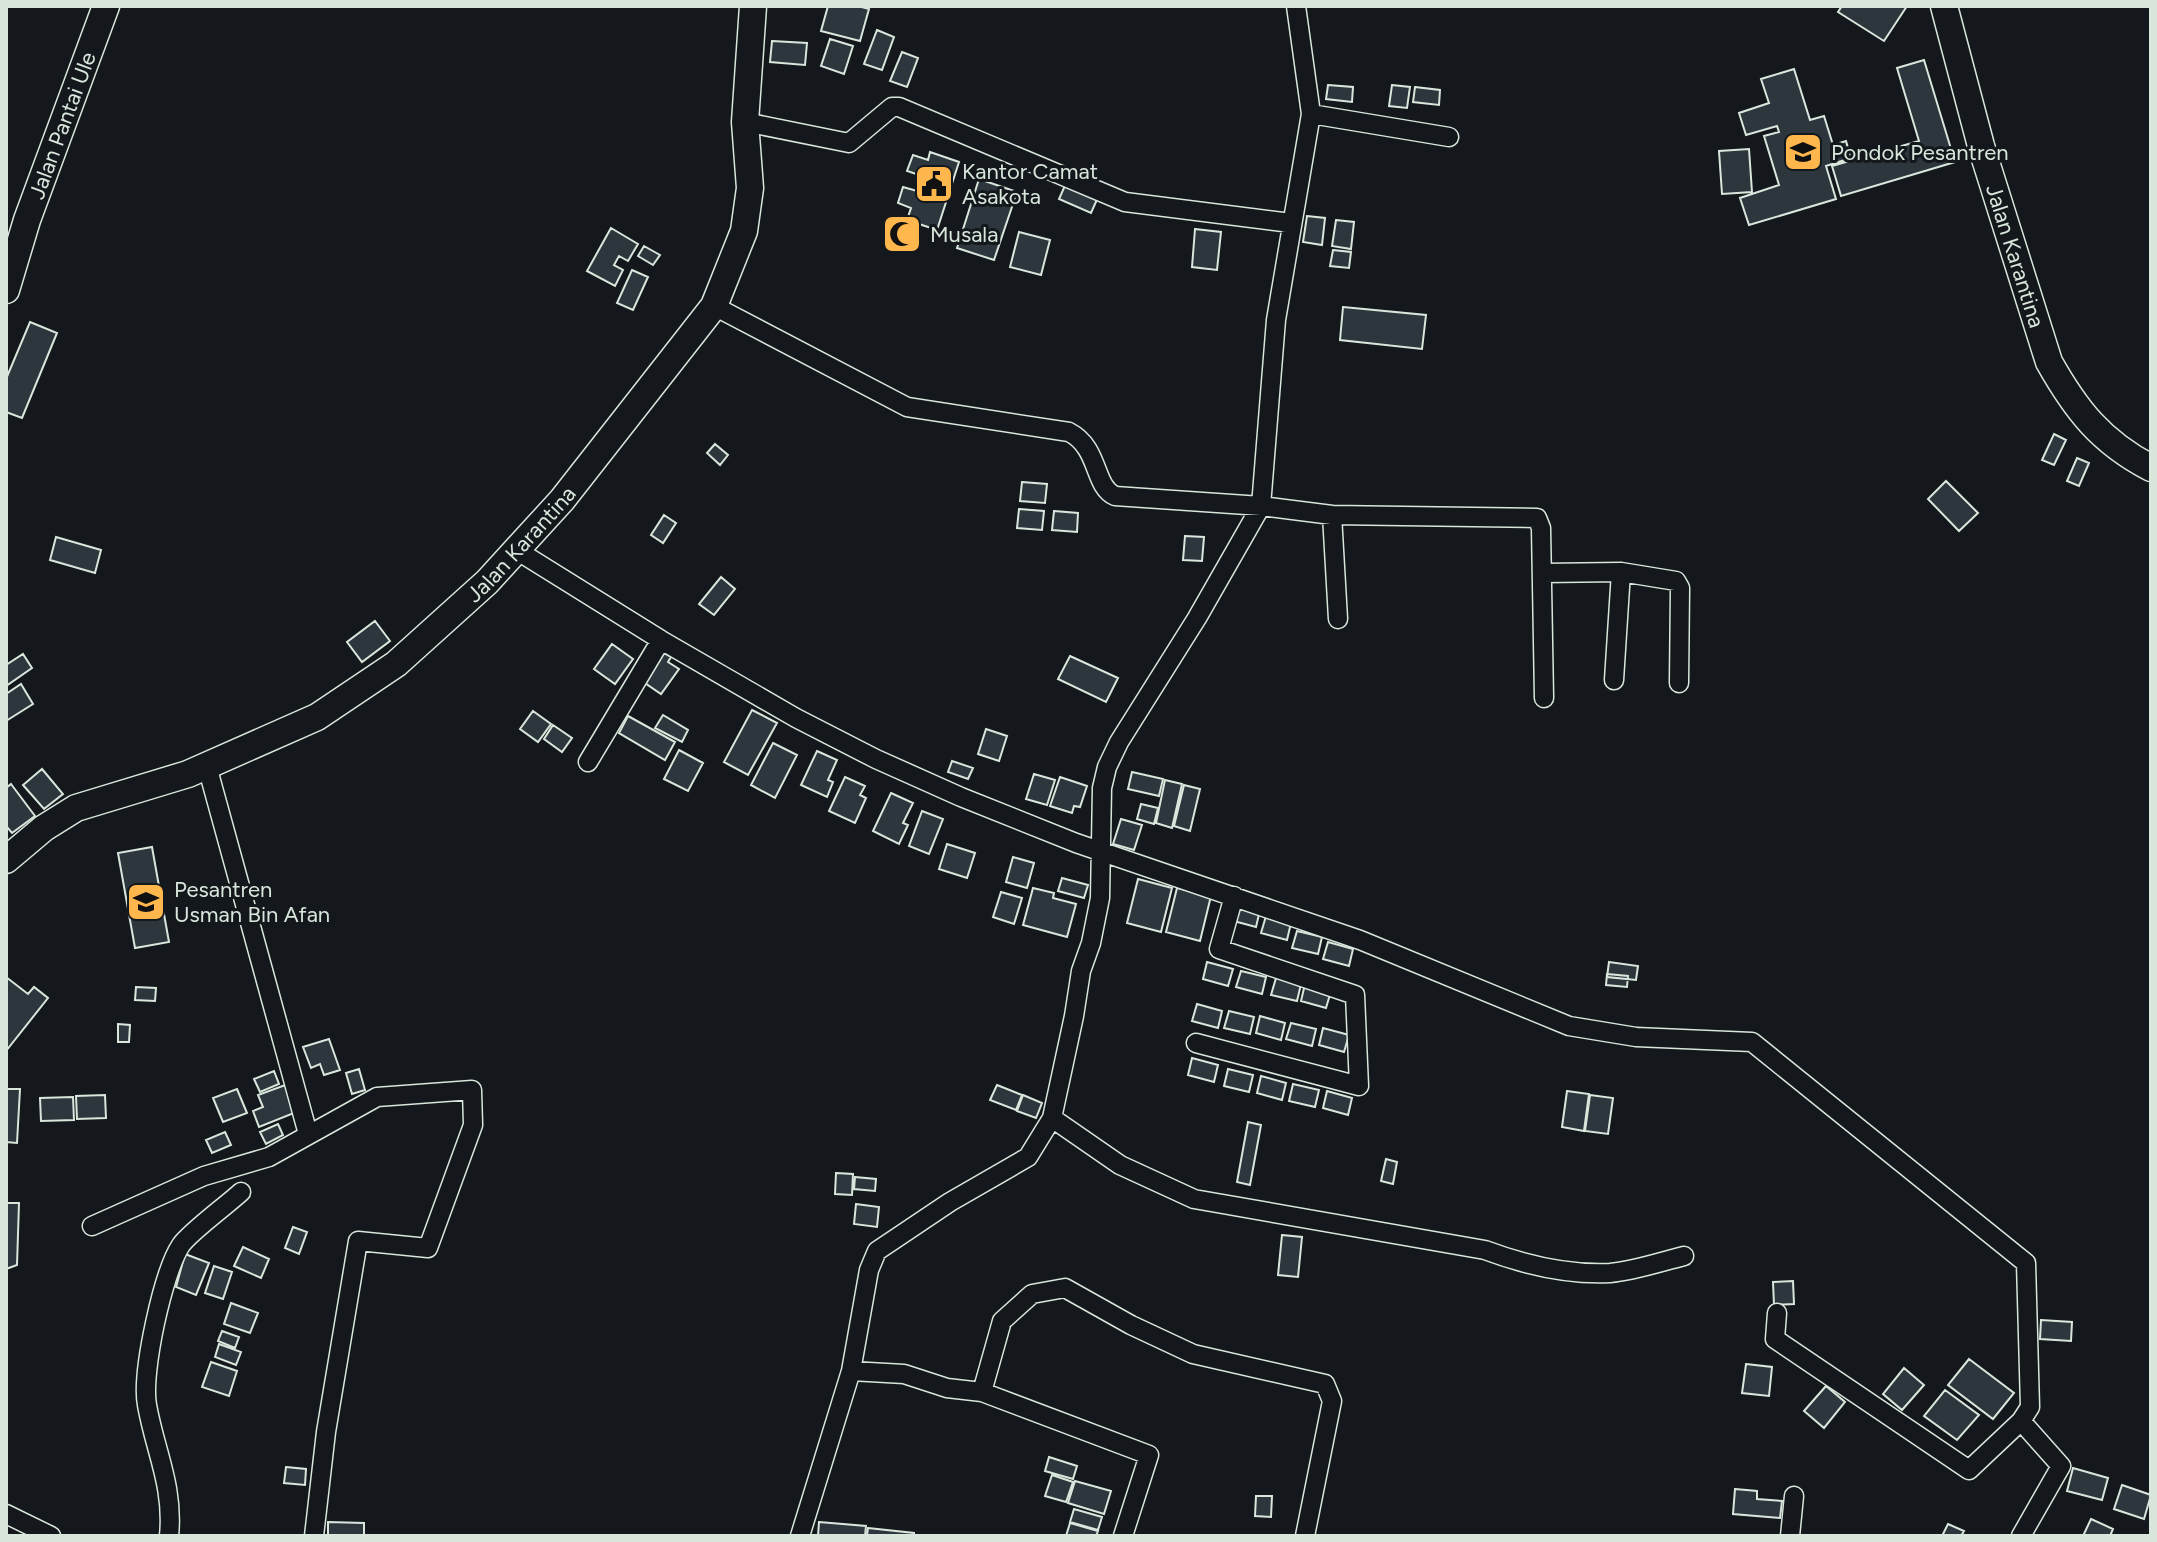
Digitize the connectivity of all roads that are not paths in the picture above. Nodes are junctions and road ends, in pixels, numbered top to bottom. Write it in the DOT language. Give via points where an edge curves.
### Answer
graph roads {
  1 [pos="106,6"];
  2 [pos="753,6"];
  3 [pos="1296,6"];
  4 [pos="1944,6"];
  5 [pos="1311,114"];
  6 [pos="745,122"];
  7 [pos="1449,137"];
  8 [pos="1291,223"];
  9 [pos="6,290"];
  10 [pos="714,306"];
  11 [pos="2151,468"];
  12 [pos="1261,506"];
  13 [pos="1332,515"];
  14 [pos="518,551"];
  15 [pos="1621,572"];
  16 [pos="1543,573"];
  17 [pos="1338,619"];
  18 [pos="661,640"];
  19 [pos="1614,680"];
  20 [pos="1679,683"];
  21 [pos="1544,698"];
  22 [pos="588,762"];
  23 [pos="207,766"];
  24 [pos="1099,852"];
  25 [pos="6,860"];
  26 [pos="1234,896"];
  27 [pos="1196,1043"];
  28 [pos="1052,1118"];
  29 [pos="308,1134"];
  30 [pos="241,1192"];
  31 [pos="92,1226"];
  32 [pos="1684,1256"];
  33 [pos="1777,1313"];
  34 [pos="851,1371"];
  35 [pos="982,1392"];
  36 [pos="2021,1421"];
  37 [pos="1794,1496"];
  38 [pos="6,1514"];
  39 [pos="2023,1535"];
  40 [pos="51,1536"];
  41 [pos="169,1536"];
  42 [pos="314,1536"];
  43 [pos="800,1536"];
  44 [pos="1123,1536"];
  45 [pos="1305,1536"];
  46 [pos="1790,1536"];
  1 -- 9 [label="street, Jalan Pantai Ule"];
  2 -- 6 [label="street, Jalan Karantina"];
  3 -- 5 [label="street"];
  4 -- 11 [label="street, Jalan Karantina" via="1981,146 2049,362 2087,420 2122,453"];
  5 -- 7 [label="street"];
  5 -- 8 [label="street"];
  6 -- 8 [label="street" via="849,143 892,107 899,107 1125,202"];
  6 -- 10 [label="street, Jalan Karantina" via="750,188 744,231"];
  8 -- 12 [label="street" via="1268,393"];
  10 -- 12 [label="street" via="907,407 1069,432 1085,441 1110,495"];
  10 -- 14 [label="street, Jalan Karantina"];
  12 -- 13 [label="street"];
  12 -- 24 [label="street" via="1107,767"];
  13 -- 16 [label="street" via="1537,518"];
  13 -- 17 [label="street"];
  14 -- 18 [label="street"];
  14 -- 23 [label="street, Jalan Karantina" via="396,664 317,717"];
  15 -- 16 [label="street"];
  15 -- 19 [label="street"];
  15 -- 20 [label="street" via="1672,578 1680,588"];
  16 -- 21 [label="street"];
  18 -- 22 [label="street"];
  18 -- 24 [label="street" via="876,759"];
  23 -- 25 [label="street, Jalan Karantina" via="76,808"];
  23 -- 29 [label="street"];
  24 -- 26 [label="street"];
  24 -- 28 [label="street" via="1100,898"];
  26 -- 27 [label="street" via="1219,949 1355,995 1359,1086"];
  26 -- 36 [label="street" via="1360,940 1569,1026 1636,1037 1752,1042 2026,1263 2030,1407"];
  28 -- 32 [label="street" via="1120,1165 1194,1199 1470,1247 1563,1271 1611,1273"];
  28 -- 34 [label="street" via="1028,1157 877,1251"];
  29 -- 31 [label="street" via="269,1157 204,1176"];
  29 -- 42 [label="street" via="377,1097 472,1090 473,1125 428,1248 358,1241"];
  30 -- 41 [label="street" via="181,1245 160,1300 146,1400 166,1475"];
  33 -- 36 [label="street" via="1775,1339 1969,1470"];
  34 -- 35 [label="street" via="904,1374"];
  34 -- 43 [label="street"];
  35 -- 44 [label="street" via="1149,1455"];
  35 -- 45 [label="street" via="1002,1321 1032,1294 1065,1288 1193,1354 1325,1384 1332,1401"];
  36 -- 39 [label="street" via="2061,1466"];
  37 -- 46 [label="street"];
  38 -- 40 [label="street"];
}
